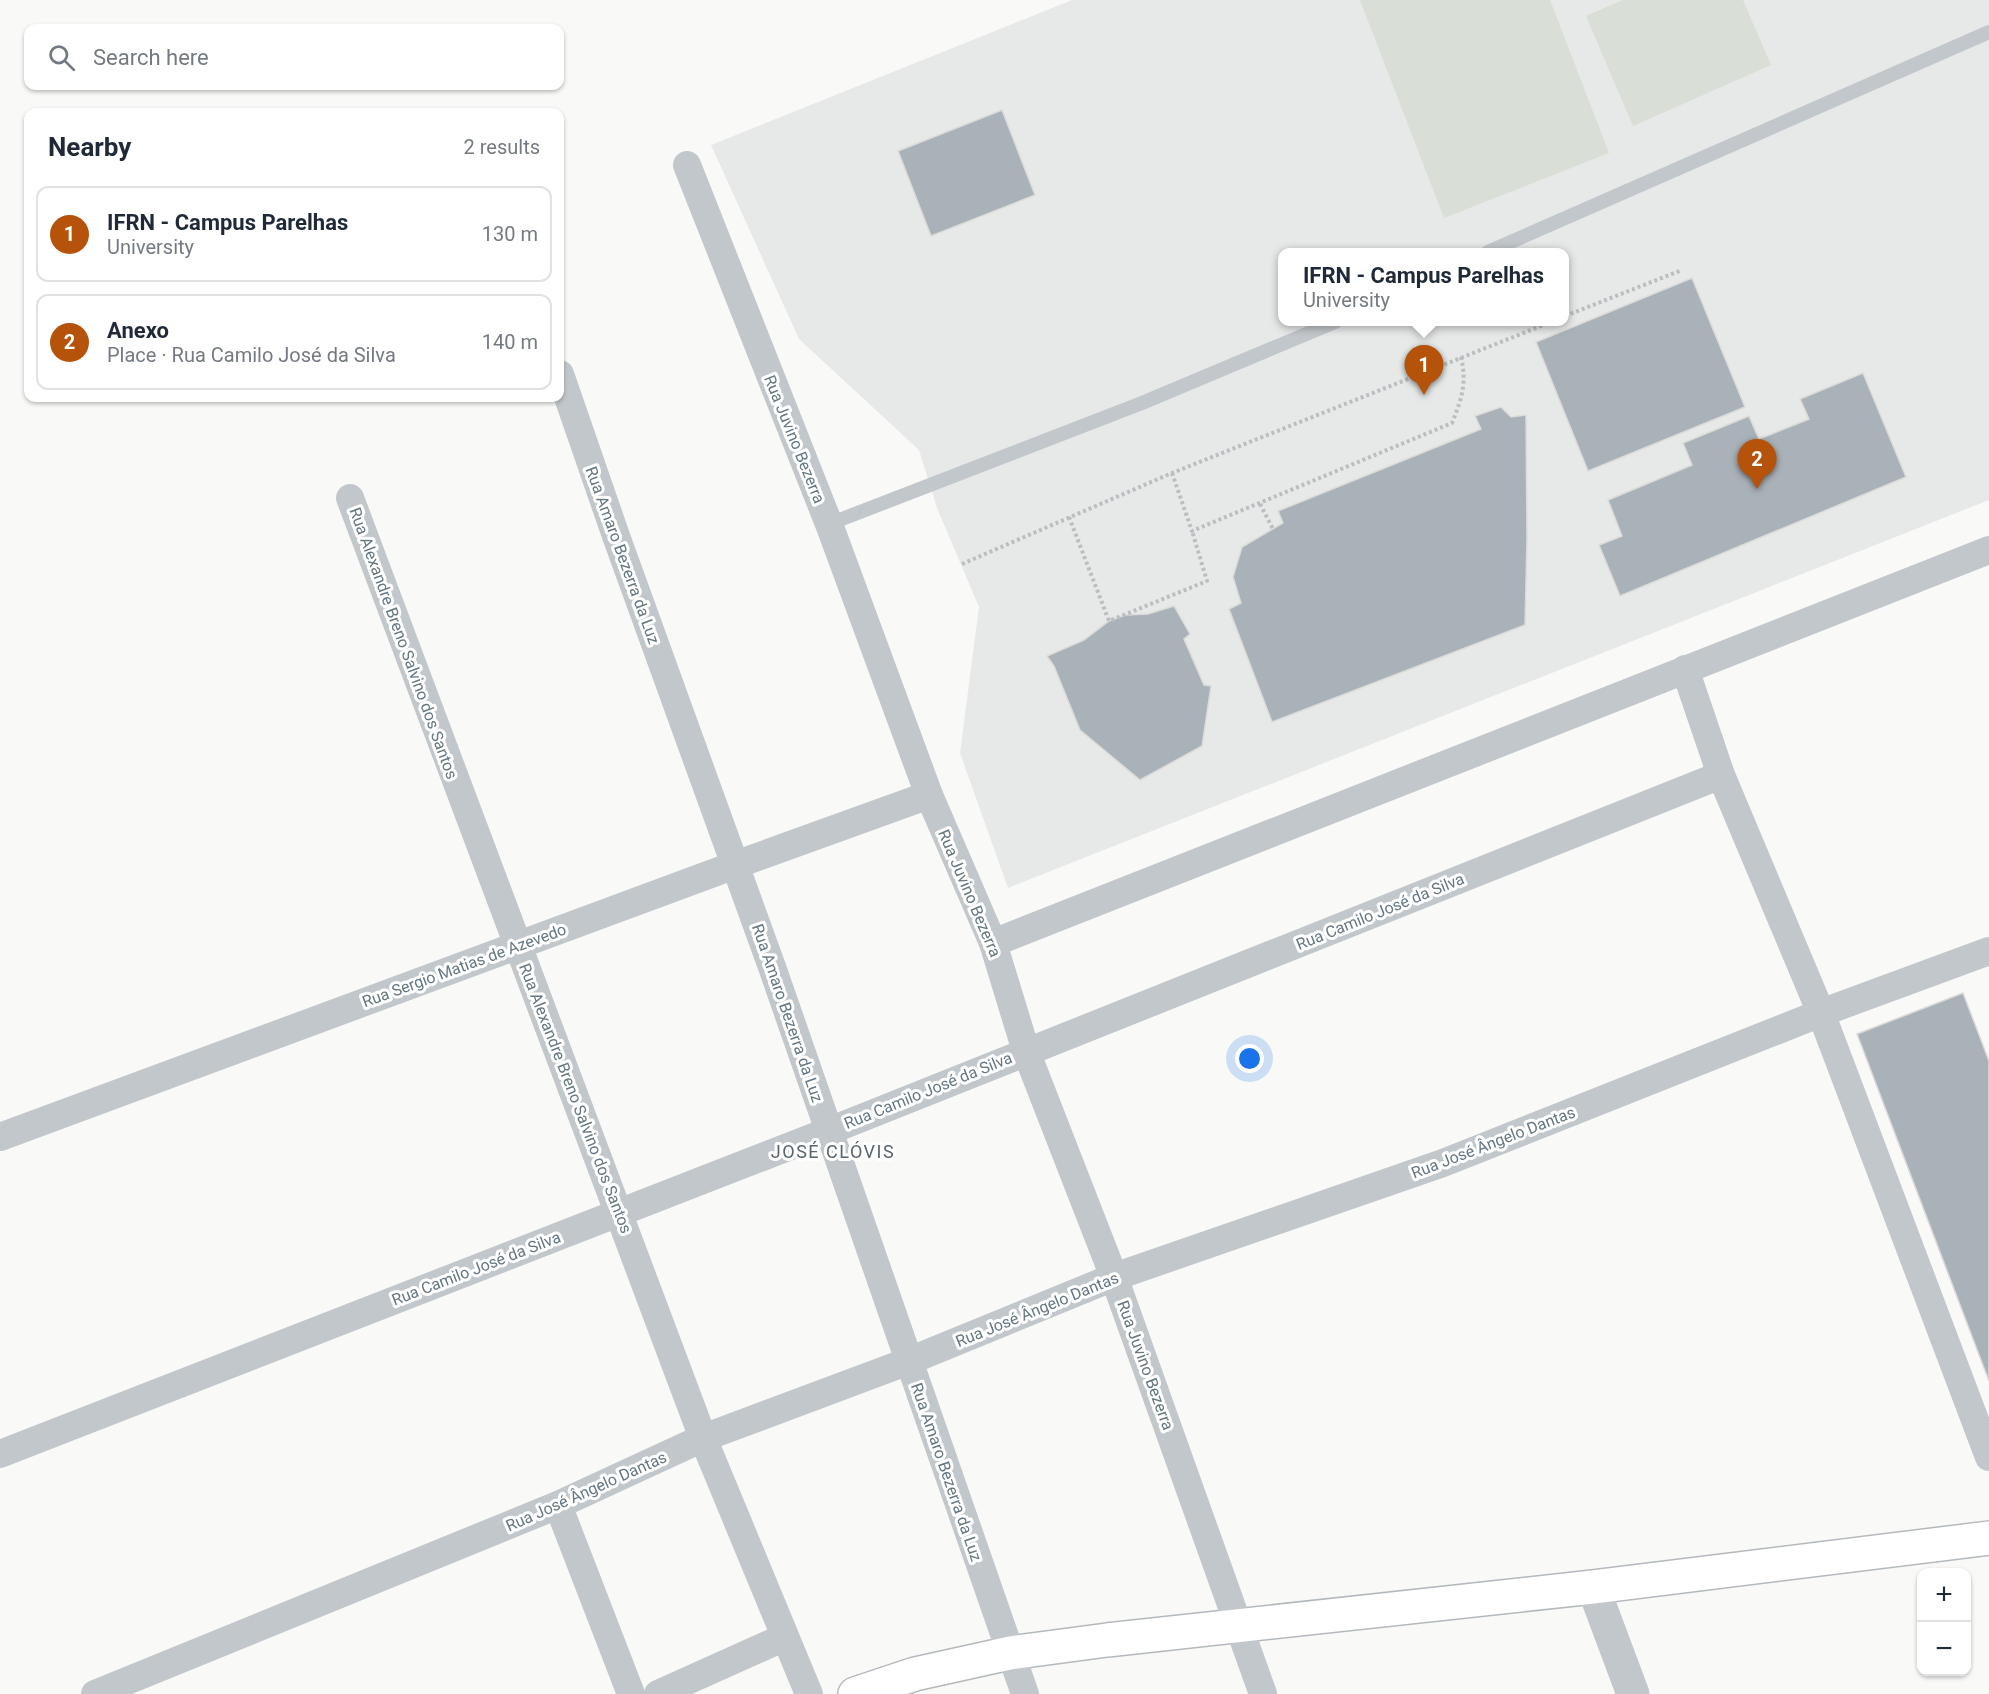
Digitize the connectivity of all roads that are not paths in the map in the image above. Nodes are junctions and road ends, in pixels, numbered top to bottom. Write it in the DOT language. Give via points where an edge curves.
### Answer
graph roads {
  1 [pos="1989,32"];
  2 [pos="687,165"];
  3 [pos="1497,248"];
  4 [pos="1323,326"];
  5 [pos="564,386"];
  6 [pos="350,498"];
  7 [pos="829,524"];
  8 [pos="1989,550"];
  9 [pos="1685,669"];
  10 [pos="1721,775"];
  11 [pos="929,795"];
  12 [pos="735,865"];
  13 [pos="993,943"];
  14 [pos="517,945"];
  15 [pos="1989,951"];
  16 [pos="1821,1013"];
  17 [pos="1026,1051"];
  18 [pos="829,1131"];
  19 [pos="0,1137"];
  20 [pos="620,1212"];
  21 [pos="1114,1277"];
  22 [pos="909,1360"];
  23 [pos="703,1438"];
  24 [pos="0,1454"];
  25 [pos="1989,1456"];
  26 [pos="558,1505"];
  27 [pos="1989,1538"];
  28 [pos="1593,1587"];
  29 [pos="1238,1625"];
  30 [pos="785,1637"];
  31 [pos="1010,1653"];
  32 [pos="95,1694"];
  33 [pos="631,1694"];
  34 [pos="658,1694"];
  35 [pos="809,1694"];
  36 [pos="855,1694"];
  37 [pos="1025,1694"];
  38 [pos="1263,1694"];
  39 [pos="1633,1694"];
  1 -- 3 [label="lane"];
  2 -- 7 [label="street, Rua Juvino Bezerra"];
  4 -- 7 [label="lane" via="1142,403"];
  5 -- 12 [label="street, Rua Amaro Bezerra da Luz"];
  6 -- 14 [label="street, Rua Alexandre Breno Salvino dos Santos"];
  7 -- 11 [label="street, Rua Juvino Bezerra"];
  8 -- 9 [label="street"];
  9 -- 10 [label="street"];
  9 -- 13 [label="street"];
  10 -- 16 [label="street"];
  10 -- 17 [label="street, Rua Camilo José da Silva"];
  11 -- 12 [label="street, Rua Sergio Matias de Azevedo"];
  11 -- 13 [label="street, Rua Juvino Bezerra"];
  12 -- 14 [label="street, Rua Sergio Matias de Azevedo"];
  12 -- 18 [label="street, Rua Amaro Bezerra da Luz"];
  13 -- 17 [label="street, Rua Juvino Bezerra"];
  14 -- 19 [label="street, Rua Sergio Matias de Azevedo"];
  14 -- 20 [label="street, Rua Alexandre Breno Salvino dos Santos"];
  15 -- 16 [label="street, Rua José Ângelo Dantas"];
  16 -- 21 [label="street, Rua José Ângelo Dantas" via="1443,1162"];
  16 -- 25 [label="street"];
  17 -- 18 [label="street, Rua Camilo José da Silva"];
  17 -- 21 [label="street, Rua Juvino Bezerra"];
  18 -- 20 [label="street, Rua Camilo José da Silva"];
  18 -- 22 [label="street, Rua Amaro Bezerra da Luz"];
  20 -- 23 [label="street, Rua Alexandre Breno Salvino dos Santos"];
  20 -- 24 [label="street, Rua Camilo José da Silva"];
  21 -- 22 [label="street, Rua José Ângelo Dantas"];
  21 -- 29 [label="street, Rua Juvino Bezerra"];
  22 -- 23 [label="street, Rua José Ângelo Dantas"];
  22 -- 31 [label="street, Rua Amaro Bezerra da Luz"];
  23 -- 26 [label="street, Rua José Ângelo Dantas"];
  23 -- 30 [label="street, Rua Alexandre Breno Salvino dos Santos"];
  26 -- 32 [label="street, Rua José Ângelo Dantas"];
  26 -- 33 [label="street"];
  27 -- 28 [label="main road"];
  28 -- 29 [label="main road"];
  28 -- 39 [label="street"];
  29 -- 31 [label="main road"];
  29 -- 38 [label="street, Rua Juvino Bezerra"];
  30 -- 34 [label="street"];
  30 -- 35 [label="street, Rua Alexandre Breno Salvino dos Santos"];
  31 -- 36 [label="main road" via="915,1674"];
  31 -- 37 [label="street, Rua Amaro Bezerra da Luz"];
}
